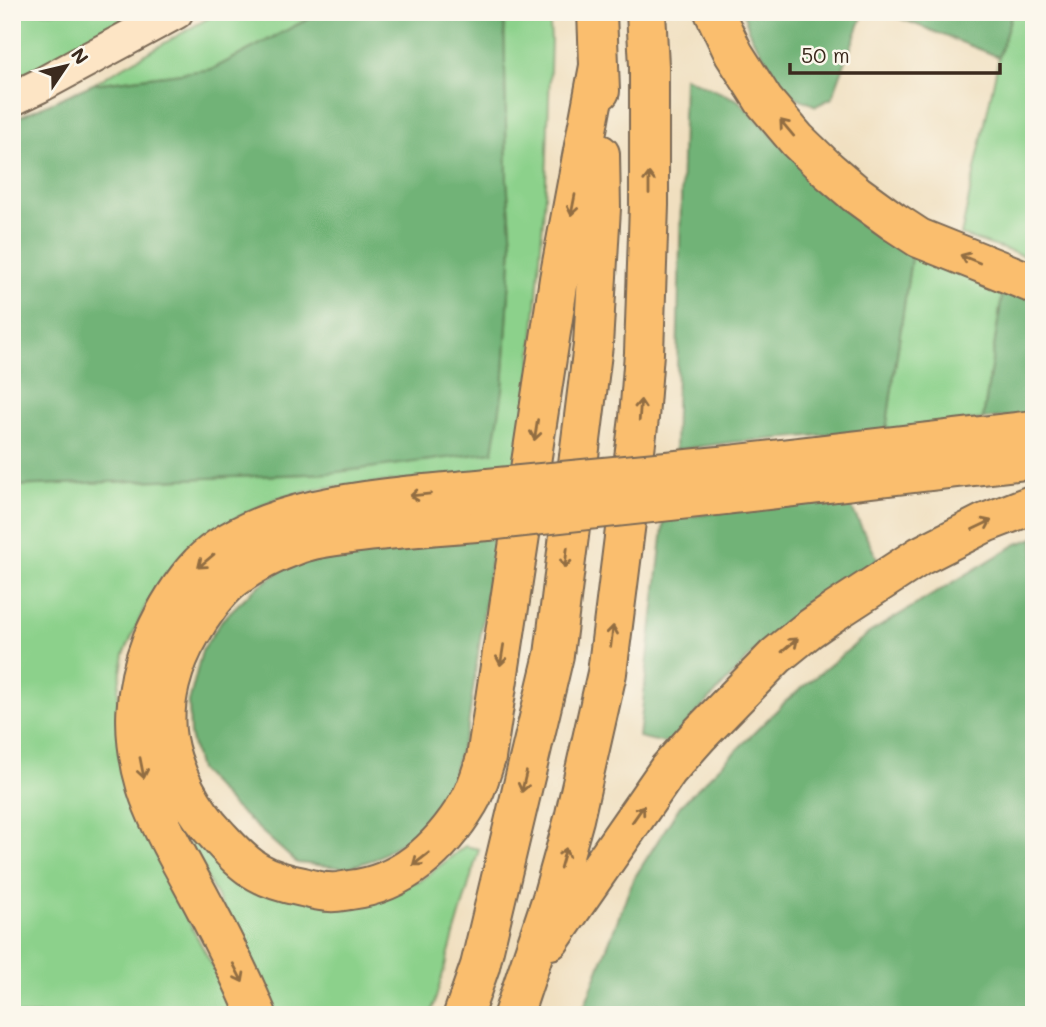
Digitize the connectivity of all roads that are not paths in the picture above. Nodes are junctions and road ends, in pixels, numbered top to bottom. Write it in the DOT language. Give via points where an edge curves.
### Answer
graph roads {
  1 [pos="177,12"];
  2 [pos="597,12"];
  3 [pos="646,12"];
  4 [pos="714,12"];
  5 [pos="599,66"];
  6 [pos="12,99"];
  7 [pos="1034,284"];
  8 [pos="1034,430"];
  9 [pos="1034,459"];
  10 [pos="728,480"];
  11 [pos="1034,504"];
  12 [pos="488,505"];
  13 [pos="529,970"];
  14 [pos="257,1015"];
  15 [pos="463,1015"];
  16 [pos="513,1015"];
  1 -- 6 [label="street"];
  2 -- 5 [label="highway"];
  13 -- 3 [label="highway, one-way" via="574,819 607,673 639,418 649,205"];
  7 -- 4 [label="highway, one-way" via="919,238 856,194 797,140 764,101"];
  5 -- 12 [label="highway, one-way" via="559,279 480,778 470,800 433,849 387,881 329,892 282,883 255,871 209,826 191,801 167,740 173,670 199,619 232,580 300,543"];
  5 -- 15 [label="highway, one-way" via="601,208 593,345 554,655 480,966"];
  8 -- 10 [label="highway"];
  9 -- 10 [label="highway"];
  10 -- 12 [label="highway, bridge"];
  13 -- 11 [label="highway, one-way" via="668,770 776,656 920,556"];
  12 -- 14 [label="highway, one-way" via="354,502 261,526 201,564 162,617 139,677 135,708 146,786"];
  13 -- 16 [label="highway"];
}
